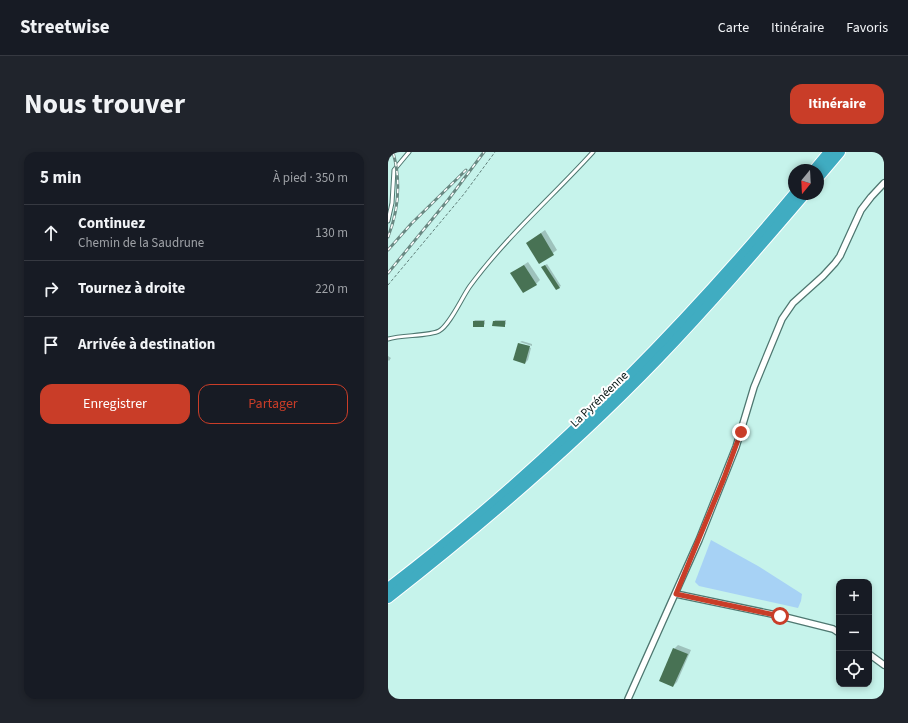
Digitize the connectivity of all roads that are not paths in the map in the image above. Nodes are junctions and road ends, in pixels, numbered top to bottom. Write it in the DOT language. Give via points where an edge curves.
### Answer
graph roads {
  1 [pos="409,152"];
  2 [pos="593,152"];
  3 [pos="829,152"];
  4 [pos="840,152"];
  5 [pos="819,164"];
  6 [pos="824,171"];
  7 [pos="884,183"];
  8 [pos="789,200"];
  9 [pos="800,200"];
  10 [pos="388,221"];
  11 [pos="388,339"];
  12 [pos="388,588"];
  13 [pos="676,594"];
  14 [pos="388,598"];
  15 [pos="836,631"];
  16 [pos="872,656"];
  17 [pos="884,665"];
  18 [pos="628,699"];
  1 -- 10 [label="lane" via="394,170"];
  2 -- 11 [label="lane" via="513,235 470,286 440,330"];
  3 -- 5 [label="highway"];
  4 -- 6 [label="highway"];
  7 -- 13 [label="street" via="864,206 835,263 793,303 782,319 754,387 731,459"];
  8 -- 12 [label="highway, La Pyrénéenne" via="671,334 588,417 495,501"];
  9 -- 14 [label="highway, La Pyrénéenne" via="682,334 565,450 457,544"];
  13 -- 15 [label="street"];
  13 -- 18 [label="street"];
  16 -- 17 [label="street"];
}
